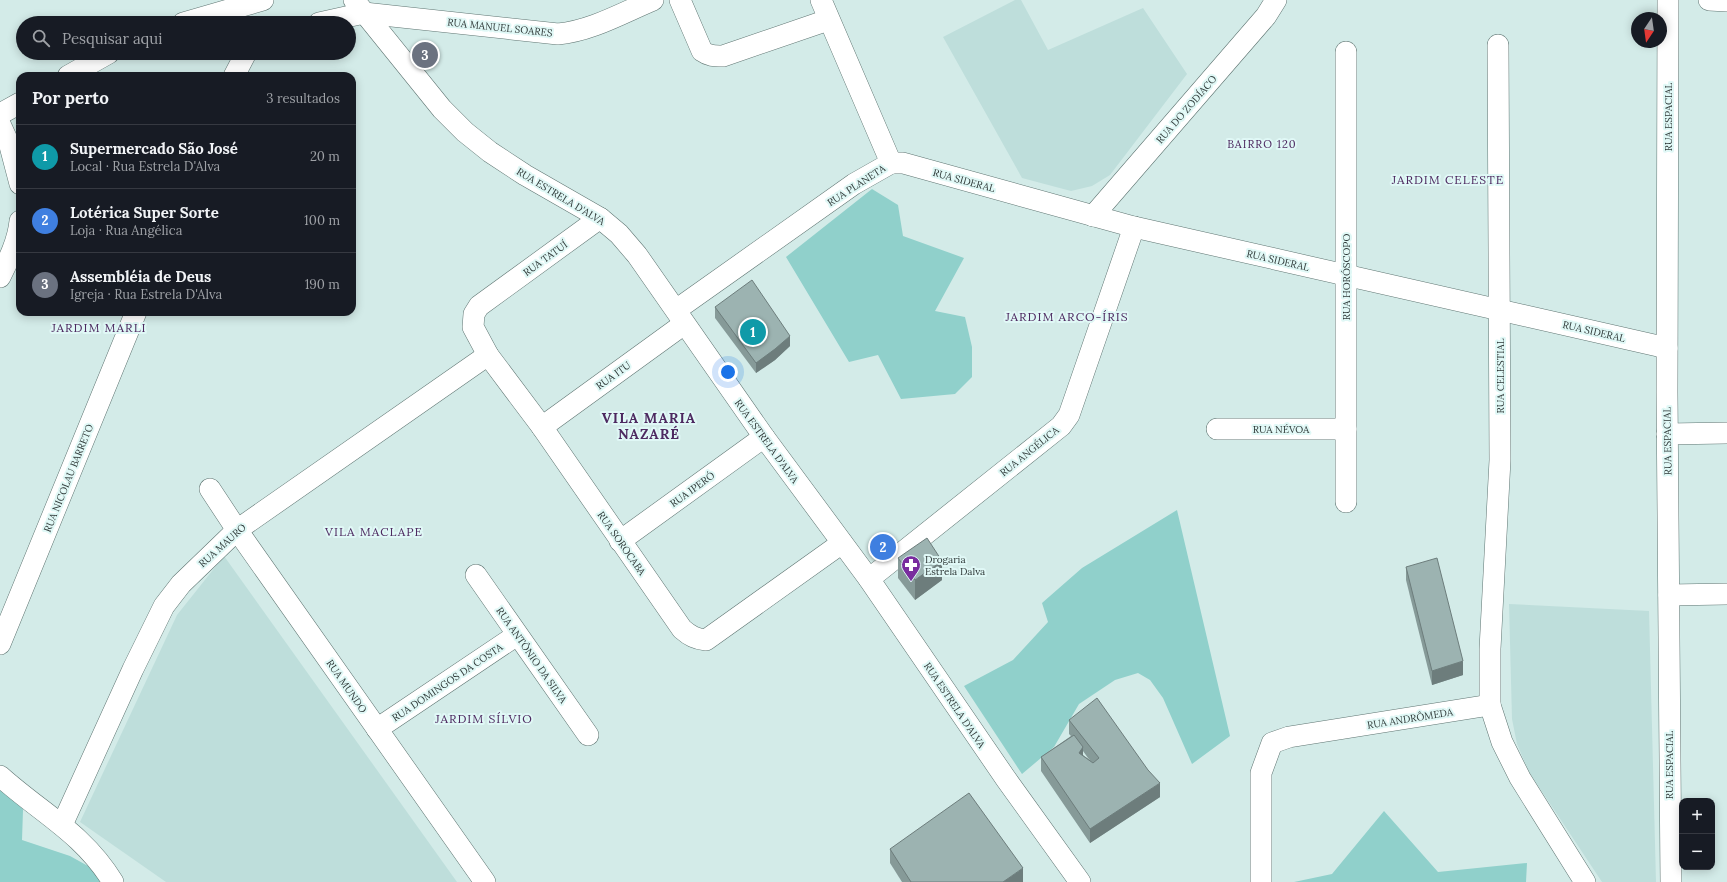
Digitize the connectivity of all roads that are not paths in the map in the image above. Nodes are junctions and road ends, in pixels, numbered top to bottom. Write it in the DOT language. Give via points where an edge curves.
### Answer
graph roads {
  1 [pos="263,0"];
  2 [pos="653,0"];
  3 [pos="680,0"];
  4 [pos="821,0"];
  5 [pos="1276,0"];
  6 [pos="1709,0"];
  7 [pos="1672,1"];
  8 [pos="1727,1"];
  9 [pos="359,7"];
  10 [pos="207,16"];
  11 [pos="336,16"];
  12 [pos="828,20"];
  13 [pos="1498,45"];
  14 [pos="1346,52"];
  15 [pos="97,60"];
  16 [pos="242,60"];
  17 [pos="75,72"];
  18 [pos="236,72"];
  19 [pos="16,105"];
  20 [pos="0,114"];
  21 [pos="0,124"];
  22 [pos="891,163"];
  23 [pos="16,169"];
  24 [pos="1093,216"];
  25 [pos="600,218"];
  26 [pos="1134,228"];
  27 [pos="16,239"];
  28 [pos="1346,275"];
  29 [pos="0,277"];
  30 [pos="490,298"];
  31 [pos="1500,310"];
  32 [pos="134,316"];
  33 [pos="680,317"];
  34 [pos="1667,348"];
  35 [pos="488,355"];
  36 [pos="542,427"];
  37 [pos="1217,429"];
  38 [pos="1346,429"];
  39 [pos="1727,433"];
  40 [pos="1667,434"];
  41 [pos="764,437"];
  42 [pos="210,489"];
  43 [pos="1346,502"];
  44 [pos="237,530"];
  45 [pos="620,541"];
  46 [pos="842,543"];
  47 [pos="476,575"];
  48 [pos="869,579"];
  49 [pos="1727,594"];
  50 [pos="1669,595"];
  51 [pos="517,635"];
  52 [pos="0,644"];
  53 [pos="1490,706"];
  54 [pos="377,729"];
  55 [pos="588,735"];
  56 [pos="0,776"];
  57 [pos="62,825"];
  58 [pos="113,882"];
  59 [pos="485,882"];
  60 [pos="1080,882"];
  61 [pos="1261,882"];
  62 [pos="1585,882"];
  63 [pos="1671,882"];
  1 -- 10 [label="street"];
  2 -- 9 [label="street, RUA MANUEL SOARES" via="589,27 558,34"];
  3 -- 12 [label="street" via="702,51 708,55 723,56"];
  4 -- 12 [label="street, RUA PLANETA"];
  5 -- 24 [label="street, RUA DO ZODÍACO" via="1266,16"];
  6 -- 8 [label="street"];
  7 -- 34 [label="street, RUA ESPACIAL"];
  9 -- 11 [label="street"];
  9 -- 25 [label="street, RUA ESTRELA D'ALVA" via="442,109 464,132 525,175"];
  12 -- 22 [label="street, RUA PLANETA"];
  13 -- 31 [label="street, RUA CELESTIAL"];
  14 -- 28 [label="street, RUA HORÓSCOPO"];
  15 -- 17 [label="street"];
  16 -- 18 [label="street"];
  19 -- 20 [label="street"];
  21 -- 23 [label="street" via="10,146"];
  22 -- 24 [label="street, RUA SIDERAL" via="903,164"];
  22 -- 33 [label="street, RUA PLANETA" via="854,184"];
  24 -- 26 [label="street, RUA SIDERAL"];
  25 -- 30 [label="street, RUA TATUÍ"];
  25 -- 33 [label="street, RUA ESTRELA D'ALVA" via="619,234 637,255"];
  26 -- 28 [label="street, RUA SIDERAL"];
  26 -- 48 [label="street, RUA ANGÉLICA" via="1069,415 1061,426"];
  27 -- 29 [label="street"];
  28 -- 31 [label="street, RUA SIDERAL"];
  28 -- 38 [label="street, RUA HORÓSCOPO"];
  30 -- 35 [label="street, RUA SOROCABA" via="479,306 473,320 473,327"];
  31 -- 34 [label="street, RUA SIDERAL"];
  31 -- 53 [label="street, RUA CELESTIAL" via="1500,460 1490,649"];
  32 -- 52 [label="street, RUA NICOLAU BARRETO"];
  33 -- 36 [label="street, RUA ITU"];
  33 -- 41 [label="street, RUA ESTRELA D'ALVA"];
  34 -- 40 [label="street, RUA ESPACIAL"];
  35 -- 36 [label="street, RUA SOROCABA"];
  35 -- 44 [label="street, RUA MAURO"];
  36 -- 45 [label="street, RUA SOROCABA"];
  37 -- 38 [label="street, RUA NÉVOA"];
  38 -- 43 [label="street, RUA HORÓSCOPO"];
  39 -- 40 [label="street"];
  40 -- 50 [label="street, RUA ESPACIAL"];
  41 -- 45 [label="street, RUA IPERÓ"];
  41 -- 46 [label="street, RUA ESTRELA D'ALVA"];
  42 -- 44 [label="street, RUA MUNDO"];
  44 -- 54 [label="street, RUA MUNDO"];
  44 -- 57 [label="street, RUA MAURO" via="181,584 164,606"];
  45 -- 46 [label="street, RUA SOROCABA" via="682,629 699,640 706,640"];
  46 -- 48 [label="street, RUA ESTRELA D'ALVA"];
  47 -- 51 [label="street, RUA ANTÔNIO DA SILVA"];
  48 -- 60 [label="street, RUA ESTRELA D'ALVA" via="1006,780"];
  49 -- 50 [label="street"];
  50 -- 63 [label="street, RUA ESPACIAL"];
  51 -- 54 [label="street, RUA DOMINGOS DA COSTA"];
  51 -- 55 [label="street, RUA ANTÔNIO DA SILVA"];
  53 -- 61 [label="street, RUA ANDRÔMEDA" via="1289,736 1272,743 1261,774"];
  53 -- 62 [label="street" via="1502,742 1520,778"];
  54 -- 59 [label="street, RUA MUNDO"];
  56 -- 57 [label="street"];
  57 -- 58 [label="street" via="95,856"];
}
